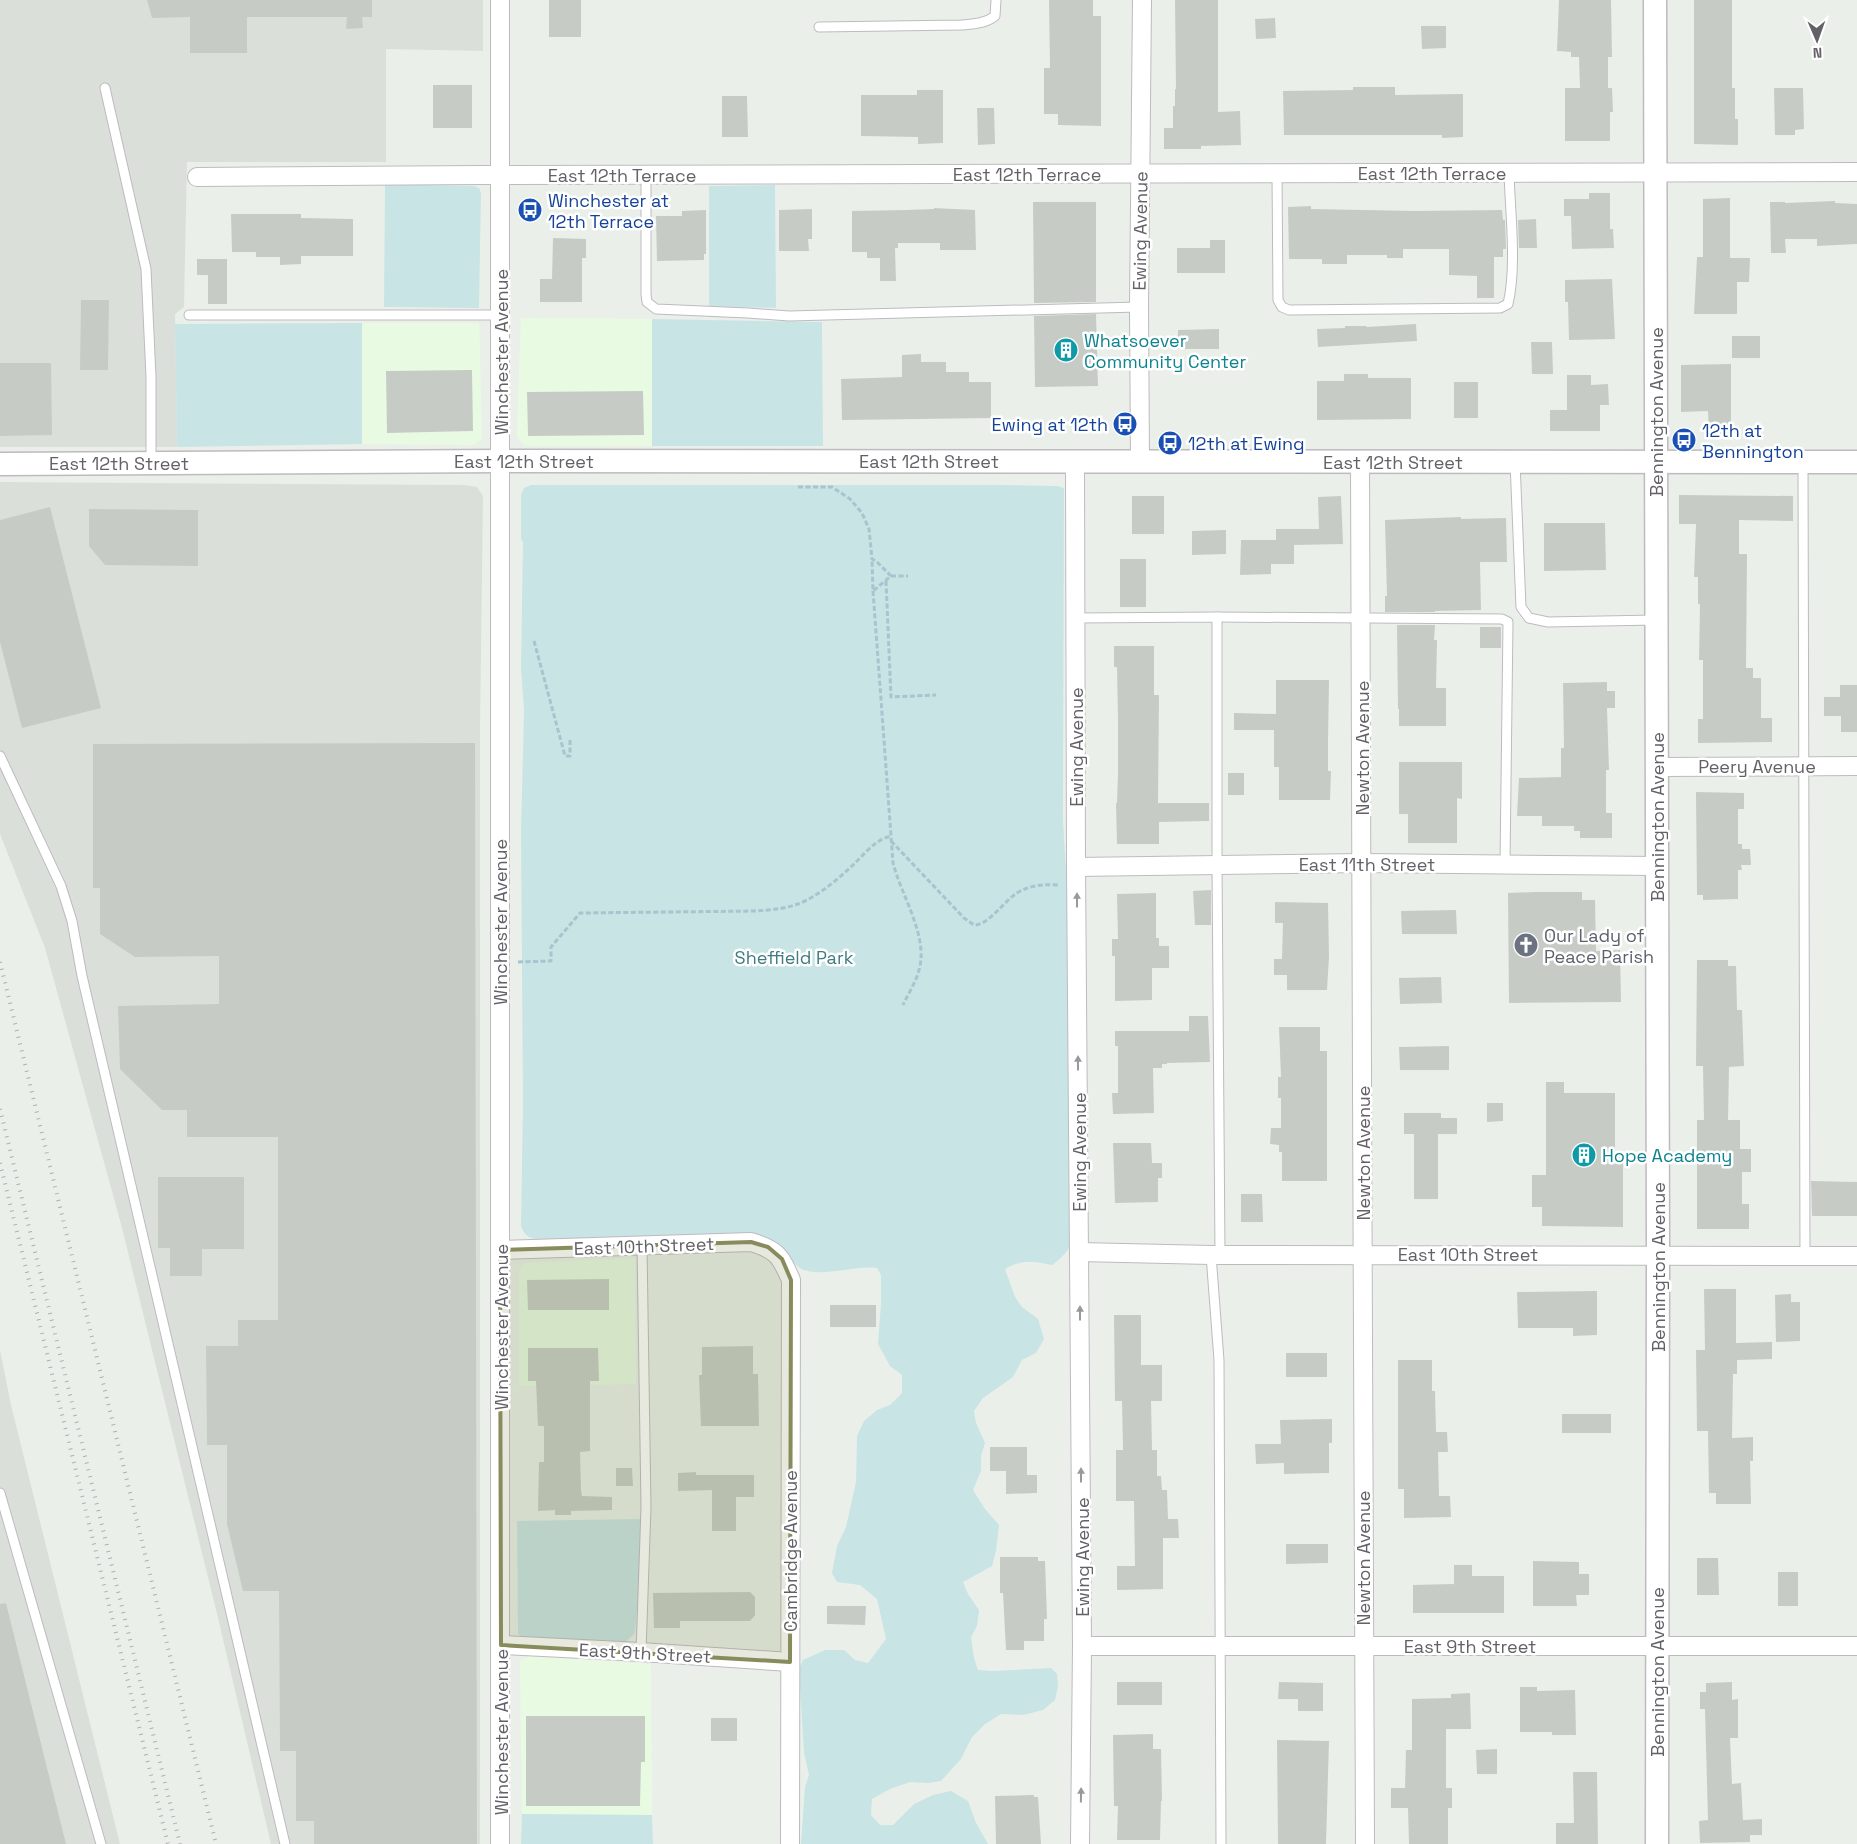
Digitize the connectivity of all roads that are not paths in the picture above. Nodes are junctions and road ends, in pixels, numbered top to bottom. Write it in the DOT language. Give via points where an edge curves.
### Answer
graph roads {
  1 [pos="500,0"];
  2 [pos="996,0"];
  3 [pos="1142,0"];
  4 [pos="1655,0"];
  5 [pos="819,27"];
  6 [pos="105,88"];
  7 [pos="1509,172"];
  8 [pos="1655,172"];
  9 [pos="1857,172"];
  10 [pos="1277,174"];
  11 [pos="500,175"];
  12 [pos="646,175"];
  13 [pos="1140,175"];
  14 [pos="197,178"];
  15 [pos="1139,307"];
  16 [pos="189,315"];
  17 [pos="501,315"];
  18 [pos="501,461"];
  19 [pos="1075,461"];
  20 [pos="1140,461"];
  21 [pos="1360,461"];
  22 [pos="1515,462"];
  23 [pos="1656,462"];
  24 [pos="1803,462"];
  25 [pos="1857,462"];
  26 [pos="151,463"];
  27 [pos="0,464"];
  28 [pos="1217,617"];
  29 [pos="1076,618"];
  30 [pos="1361,618"];
  31 [pos="1656,620"];
  32 [pos="0,756"];
  33 [pos="1803,766"];
  34 [pos="1857,766"];
  35 [pos="1656,767"];
  36 [pos="1362,863"];
  37 [pos="1505,864"];
  38 [pos="1217,865"];
  39 [pos="1657,866"];
  40 [pos="1076,867"];
  41 [pos="642,1246"];
  42 [pos="500,1250"];
  43 [pos="1080,1252"];
  44 [pos="1215,1254"];
  45 [pos="1363,1254"];
  46 [pos="1658,1254"];
  47 [pos="1804,1255"];
  48 [pos="1857,1256"];
  49 [pos="782,1259"];
  50 [pos="0,1493"];
  51 [pos="501,1645"];
  52 [pos="1082,1646"];
  53 [pos="1221,1646"];
  54 [pos="1364,1646"];
  55 [pos="1657,1646"];
  56 [pos="1857,1646"];
  57 [pos="641,1652"];
  58 [pos="790,1662"];
  59 [pos="101,1844"];
  60 [pos="285,1844"];
  61 [pos="500,1844"];
  62 [pos="790,1844"];
  63 [pos="1080,1844"];
  64 [pos="1221,1844"];
  65 [pos="1365,1844"];
  66 [pos="1657,1844"];
  1 -- 11 [label="street, Winchester Avenue"];
  2 -- 5 [label="lane" via="994,16 979,23"];
  3 -- 13 [label="street, Ewing Avenue"];
  4 -- 8 [label="street, Bennington Avenue"];
  6 -- 26 [label="lane" via="146,268"];
  7 -- 8 [label="street, East 12th Terrace"];
  7 -- 10 [label="street, East 12th Terrace"];
  7 -- 10 [label="lane" via="1512,264 1508,304 1500,308 1324,311 1289,310 1278,300"];
  8 -- 9 [label="street, East 12th Terrace"];
  8 -- 23 [label="street, Bennington Avenue"];
  10 -- 13 [label="street, East 12th Terrace"];
  11 -- 12 [label="street, East 12th Terrace"];
  11 -- 14 [label="street, East 12th Terrace"];
  11 -- 17 [label="street, Winchester Avenue"];
  12 -- 13 [label="street, East 12th Terrace"];
  12 -- 15 [label="lane" via="646,294 647,302 656,309 789,316"];
  13 -- 15 [label="street, Ewing Avenue"];
  15 -- 20 [label="street, Ewing Avenue"];
  16 -- 17 [label="lane"];
  17 -- 18 [label="street, Winchester Avenue"];
  18 -- 19 [label="street, East 12th Street"];
  18 -- 26 [label="street, East 12th Street"];
  18 -- 42 [label="street, Winchester Avenue"];
  19 -- 20 [label="street, East 12th Street"];
  19 -- 29 [label="street, Ewing Avenue"];
  20 -- 21 [label="street, East 12th Street"];
  21 -- 22 [label="street, East 12th Street"];
  21 -- 30 [label="street, Newton Avenue"];
  22 -- 23 [label="street, East 12th Street"];
  22 -- 31 [label="lane" via="1521,607 1530,618 1548,622"];
  23 -- 24 [label="street, East 12th Street"];
  23 -- 31 [label="street, Bennington Avenue"];
  24 -- 25 [label="street, East 12th Street"];
  24 -- 33 [label="lane"];
  26 -- 27 [label="street, East 12th Street"];
  28 -- 29 [label="lane"];
  28 -- 30 [label="lane"];
  28 -- 38 [label="lane"];
  29 -- 40 [label="street, Ewing Avenue"];
  30 -- 36 [label="street, Newton Avenue"];
  30 -- 37 [label="lane" via="1502,619 1508,622"];
  31 -- 35 [label="street, Bennington Avenue"];
  32 -- 60 [label="lane" via="61,886 72,921 82,976"];
  33 -- 34 [label="street, Peery Avenue"];
  33 -- 35 [label="street, Peery Avenue"];
  33 -- 47 [label="lane"];
  35 -- 39 [label="street, Bennington Avenue"];
  36 -- 37 [label="street, East 11th Street"];
  36 -- 38 [label="street, East 11th Street"];
  36 -- 45 [label="street, Newton Avenue"];
  37 -- 39 [label="street, East 11th Street"];
  38 -- 40 [label="street, East 11th Street"];
  38 -- 44 [label="lane"];
  39 -- 46 [label="street, Bennington Avenue"];
  43 -- 40 [label="street, Ewing Avenue, one-way"];
  41 -- 42 [label="street, East 10th Street"];
  41 -- 49 [label="street, East 10th Street" via="751,1242 768,1247"];
  41 -- 57 [label="lane" via="646,1508"];
  42 -- 51 [label="street, Winchester Avenue"];
  43 -- 44 [label="street, East 10th Street"];
  52 -- 43 [label="street, Ewing Avenue, one-way"];
  44 -- 45 [label="street, East 10th Street"];
  44 -- 53 [label="lane"];
  45 -- 46 [label="street, East 10th Street"];
  45 -- 54 [label="street, Newton Avenue"];
  46 -- 47 [label="street, East 10th Street"];
  46 -- 55 [label="street, Bennington Avenue"];
  47 -- 48 [label="street, East 10th Street"];
  49 -- 58 [label="street, Cambridge Avenue" via="791,1280"];
  50 -- 59 [label="lane"];
  51 -- 57 [label="street, East 9th Street"];
  51 -- 61 [label="street, Winchester Avenue"];
  52 -- 53 [label="street, East 9th Street"];
  63 -- 52 [label="street, Ewing Avenue, one-way"];
  53 -- 54 [label="street, East 9th Street"];
  53 -- 64 [label="lane"];
  54 -- 55 [label="street, East 9th Street"];
  54 -- 65 [label="street, Newton Avenue"];
  55 -- 56 [label="street, East 9th Street"];
  55 -- 66 [label="street, Bennington Avenue"];
  57 -- 58 [label="street, East 9th Street"];
  58 -- 62 [label="street, Cambridge Avenue"];
}
